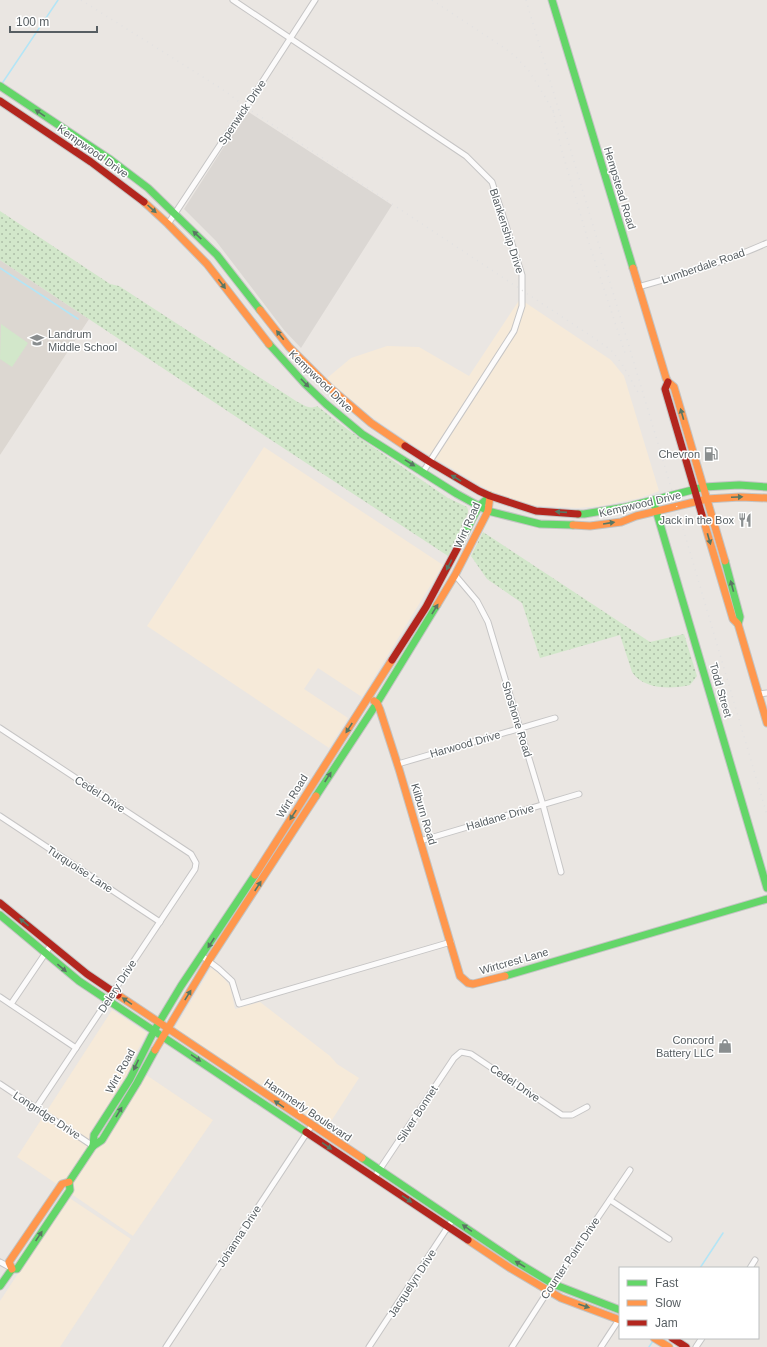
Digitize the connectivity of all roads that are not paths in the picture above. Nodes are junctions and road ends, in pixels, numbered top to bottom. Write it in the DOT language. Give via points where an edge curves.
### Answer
graph roads {
  1 [pos="233,0"];
  2 [pos="315,0"];
  3 [pos="552,0"];
  4 [pos="290,38"];
  5 [pos="2,87"];
  6 [pos="0,101"];
  7 [pos="82,140"];
  8 [pos="75,151"];
  9 [pos="175,213"];
  10 [pos="168,224"];
  11 [pos="767,243"];
  12 [pos="638,287"];
  13 [pos="668,382"];
  14 [pos="430,462"];
  15 [pos="423,472"];
  16 [pos="767,487"];
  17 [pos="704,488"];
  18 [pos="695,489"];
  19 [pos="490,496"];
  20 [pos="767,498"];
  21 [pos="707,499"];
  22 [pos="653,500"];
  23 [pos="698,501"];
  24 [pos="479,506"];
  25 [pos="488,511"];
  26 [pos="656,512"];
  27 [pos="575,513"];
  28 [pos="575,526"];
  29 [pos="455,575"];
  30 [pos="738,624"];
  31 [pos="767,693"];
  32 [pos="759,694"];
  33 [pos="369,697"];
  34 [pos="377,703"];
  35 [pos="555,718"];
  36 [pos="767,723"];
  37 [pos="0,728"];
  38 [pos="520,728"];
  39 [pos="398,764"];
  40 [pos="580,794"];
  41 [pos="543,805"];
  42 [pos="0,816"];
  43 [pos="420,840"];
  44 [pos="196,863"];
  45 [pos="561,872"];
  46 [pos="767,888"];
  47 [pos="767,899"];
  48 [pos="0,902"];
  49 [pos="0,915"];
  50 [pos="160,922"];
  51 [pos="450,942"];
  52 [pos="51,945"];
  53 [pos="44,953"];
  54 [pos="202,956"];
  55 [pos="209,960"];
  56 [pos="113,992"];
  57 [pos="0,997"];
  58 [pos="108,1000"];
  59 [pos="11,1004"];
  60 [pos="159,1024"];
  61 [pos="167,1028"];
  62 [pos="154,1031"];
  63 [pos="163,1036"];
  64 [pos="76,1048"];
  65 [pos="461,1052"];
  66 [pos="244,1080"];
  67 [pos="0,1084"];
  68 [pos="239,1087"];
  69 [pos="587,1107"];
  70 [pos="36,1108"];
  71 [pos="312,1125"];
  72 [pos="307,1132"];
  73 [pos="93,1146"];
  74 [pos="380,1170"];
  75 [pos="630,1170"];
  76 [pos="374,1178"];
  77 [pos="610,1200"];
  78 [pos="453,1219"];
  79 [pos="449,1227"];
  80 [pos="669,1239"];
  81 [pos="755,1260"];
  82 [pos="0,1262"];
  83 [pos="751,1267"];
  84 [pos="12,1268"];
  85 [pos="553,1284"];
  86 [pos="0,1286"];
  87 [pos="548,1291"];
  88 [pos="619,1310"];
  89 [pos="619,1319"];
  90 [pos="619,1320"];
  91 [pos="656,1339"];
  92 [pos="674,1339"];
  93 [pos="166,1347"];
  94 [pos="370,1347"];
  95 [pos="512,1347"];
  96 [pos="601,1347"];
  97 [pos="669,1347"];
  98 [pos="686,1347"];
  1 -- 4 [label="street, Blankenship Drive"];
  2 -- 4 [label="street, Spenwick Drive"];
  3 -- 12 [label="main road, Hempstead Road"];
  4 -- 9 [label="street, Spenwick Drive"];
  4 -- 14 [label="street, Blankenship Drive" via="466,156 492,182 522,275 522,306 514,331"];
  7 -- 5 [label="main road, Kempwood Drive, one-way"];
  6 -- 8 [label="main road, Kempwood Drive"];
  7 -- 8 [label="main road"];
  7 -- 9 [label="main road, Kempwood Drive" via="148,188"];
  8 -- 10 [label="main road, Kempwood Drive, one-way" via="136,195"];
  9 -- 10 [label="street, Spenwick Drive"];
  14 -- 9 [label="main road, Kempwood Drive, one-way" via="371,423 314,374 289,347 217,255"];
  10 -- 15 [label="main road, Kempwood Drive, one-way" via="207,264 259,332 305,384 362,434"];
  11 -- 12 [label="street, Lumberdale Road" via="702,269"];
  12 -- 13 [label="main road, Hempstead Road"];
  17 -- 13 [label="main road, Hempstead Road, one-way" via="674,387"];
  13 -- 18 [label="main road, Hempstead Road" via="665,389"];
  14 -- 15 [label="street, Blankenship Drive"];
  19 -- 14 [label="main road, Kempwood Drive, one-way"];
  15 -- 24 [label="main road, Kempwood Drive"];
  16 -- 17 [label="main road, Kempwood Drive" via="739,485"];
  17 -- 18 [label="main road, Kempwood Drive"];
  17 -- 21 [label="main road, Hempstead Road"];
  18 -- 22 [label="main road, Kempwood Drive"];
  18 -- 23 [label="main road, Hempstead Road"];
  19 -- 24 [label="main road, Wirt Road"];
  19 -- 25 [label="main road, Wirt Road"];
  27 -- 19 [label="main road, Kempwood Drive, one-way" via="536,510"];
  21 -- 20 [label="main road, Kempwood Drive, one-way"];
  21 -- 23 [label="main road, Kempwood Drive"];
  30 -- 21 [label="main road, Hempstead Road, one-way" via="740,617"];
  22 -- 26 [label="main road, Todd Street"];
  22 -- 27 [label="main road, Kempwood Drive" via="620,508"];
  23 -- 26 [label="main road, Kempwood Drive"];
  23 -- 30 [label="main road, Hempstead Road, one-way" via="733,619"];
  24 -- 25 [label="main road, Kempwood Drive"];
  24 -- 33 [label="main road, Wirt Road, one-way" via="436,590"];
  25 -- 28 [label="main road, Kempwood Drive" via="540,524"];
  25 -- 29 [label="main road, Wirt Road"];
  28 -- 26 [label="main road, Kempwood Drive, one-way" via="621,522"];
  26 -- 46 [label="main road, Todd Street"];
  27 -- 28 [label="main road"];
  34 -- 29 [label="main road, Wirt Road, one-way"];
  29 -- 38 [label="street, Shoshone Road" via="477,601 488,622"];
  30 -- 32 [label="main road, Hempstead Road"];
  31 -- 32 [label="street"];
  32 -- 36 [label="main road, Hempstead Road"];
  33 -- 34 [label="main road"];
  33 -- 54 [label="main road, Wirt Road, one-way"];
  34 -- 39 [label="main road, Kilburn Road"];
  55 -- 34 [label="main road, Wirt Road, one-way"];
  35 -- 38 [label="street, Harwood Drive"];
  37 -- 44 [label="street, Cedel Drive" via="191,854"];
  38 -- 39 [label="street, Harwood Drive"];
  38 -- 41 [label="street, Shoshone Road"];
  39 -- 43 [label="main road, Kilburn Road"];
  40 -- 41 [label="street, Haldane Drive"];
  41 -- 43 [label="street, Haldane Drive"];
  41 -- 45 [label="street, Shoshone Road"];
  42 -- 50 [label="street, Turquoise Lane"];
  43 -- 51 [label="main road, Kilburn Road"];
  44 -- 50 [label="street, Delery Drive" via="195,869"];
  47 -- 51 [label="main road, Wirtcrest Lane" via="473,984 460,976"];
  52 -- 48 [label="main road, Hammerly Boulevard, one-way"];
  49 -- 53 [label="main road, Hammerly Boulevard"];
  50 -- 56 [label="street, Delery Drive"];
  51 -- 55 [label="street" via="239,1004 232,981"];
  52 -- 53 [label="street"];
  52 -- 56 [label="main road, Hammerly Boulevard"];
  53 -- 58 [label="main road, Hammerly Boulevard, one-way"];
  53 -- 59 [label="street"];
  54 -- 55 [label="street"];
  54 -- 60 [label="main road, Wirt Road"];
  61 -- 55 [label="main road, Wirt Road, one-way"];
  56 -- 58 [label="street, Delery Drive"];
  60 -- 56 [label="main road, Hammerly Boulevard, one-way"];
  57 -- 59 [label="street"];
  58 -- 62 [label="main road, Hammerly Boulevard"];
  58 -- 64 [label="street, Delery Drive"];
  59 -- 64 [label="street"];
  60 -- 61 [label="main road, Hammerly Boulevard"];
  60 -- 62 [label="main road, Wirt Road"];
  61 -- 63 [label="main road, Wirt Road"];
  61 -- 66 [label="main road, Hammerly Boulevard"];
  62 -- 63 [label="main road, Hammerly Boulevard"];
  62 -- 73 [label="main road, Wirt Road, one-way" via="130,1079 94,1135"];
  63 -- 68 [label="main road, Hammerly Boulevard, one-way"];
  73 -- 63 [label="main road, Wirt Road, one-way" via="102,1140"];
  64 -- 70 [label="street, Delery Drive"];
  65 -- 69 [label="street, Cedel Drive" via="471,1054 562,1115 572,1115"];
  65 -- 74 [label="street, Silver Bonnet" via="454,1058"];
  66 -- 68 [label="main road"];
  71 -- 66 [label="main road, Hammerly Boulevard, one-way"];
  67 -- 70 [label="street, Longridge Drive"];
  68 -- 72 [label="main road, Hammerly Boulevard"];
  70 -- 73 [label="street, Longridge Drive"];
  71 -- 72 [label="street, Johanna Drive"];
  71 -- 74 [label="main road, Hammerly Boulevard"];
  72 -- 76 [label="main road, Hammerly Boulevard, one-way"];
  72 -- 93 [label="street, Johanna Drive"];
  73 -- 84 [label="main road, Wirt Road" via="69,1182 62,1184 9,1262"];
  74 -- 76 [label="street, Silver Bonnet"];
  74 -- 78 [label="main road, Hammerly Boulevard"];
  75 -- 77 [label="street, Counter Point Drive"];
  76 -- 79 [label="main road, Hammerly Boulevard, one-way"];
  77 -- 80 [label="street"];
  77 -- 85 [label="street, Counter Point Drive"];
  78 -- 79 [label="street, Jacquelyn Drive"];
  85 -- 78 [label="main road, Hammerly Boulevard, one-way"];
  79 -- 87 [label="main road, Hammerly Boulevard"];
  79 -- 94 [label="street, Jacquelyn Drive"];
  81 -- 83 [label="street"];
  82 -- 84 [label="street"];
  84 -- 86 [label="main road, Wirt Road"];
  85 -- 87 [label="street, Counter Point Drive"];
  85 -- 88 [label="main road, Hammerly Boulevard"];
  87 -- 89 [label="main road, Hammerly Boulevard, one-way"];
  87 -- 95 [label="street, Counter Point Drive"];
  90 -- 96 [label="street"];
  91 -- 97 [label="main road"];
  92 -- 98 [label="main road"];
}
